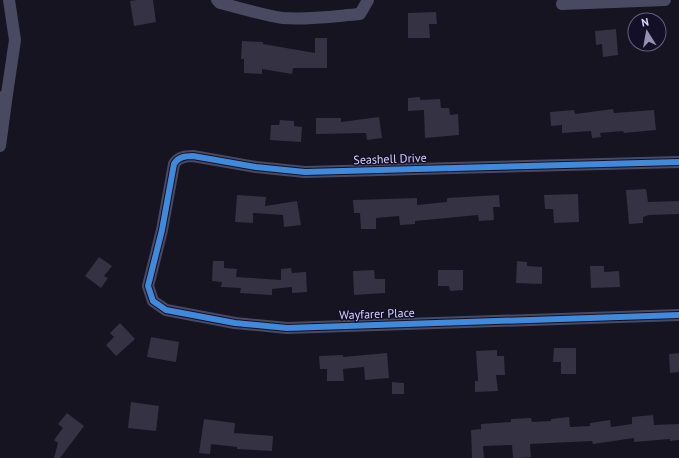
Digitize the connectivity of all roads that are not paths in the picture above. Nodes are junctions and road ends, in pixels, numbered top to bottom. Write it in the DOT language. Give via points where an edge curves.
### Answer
graph roads {
  1 [pos="9,0"];
  2 [pos="217,0"];
  3 [pos="368,0"];
  4 [pos="665,0"];
  5 [pos="562,4"];
  6 [pos="3,96"];
  7 [pos="0,146"];
  8 [pos="679,162"];
  9 [pos="162,230"];
  10 [pos="679,315"];
  1 -- 6 [label="street" via="15,40"];
  2 -- 3 [label="street" via="220,3 284,18 360,14"];
  4 -- 5 [label="street"];
  6 -- 7 [label="street"];
  8 -- 9 [label="street, Seashell Drive" via="305,172 193,156 183,157 174,164"];
  9 -- 10 [label="street, Wayfarer Place" via="148,286 153,301 166,310 235,323 287,328"];
}
